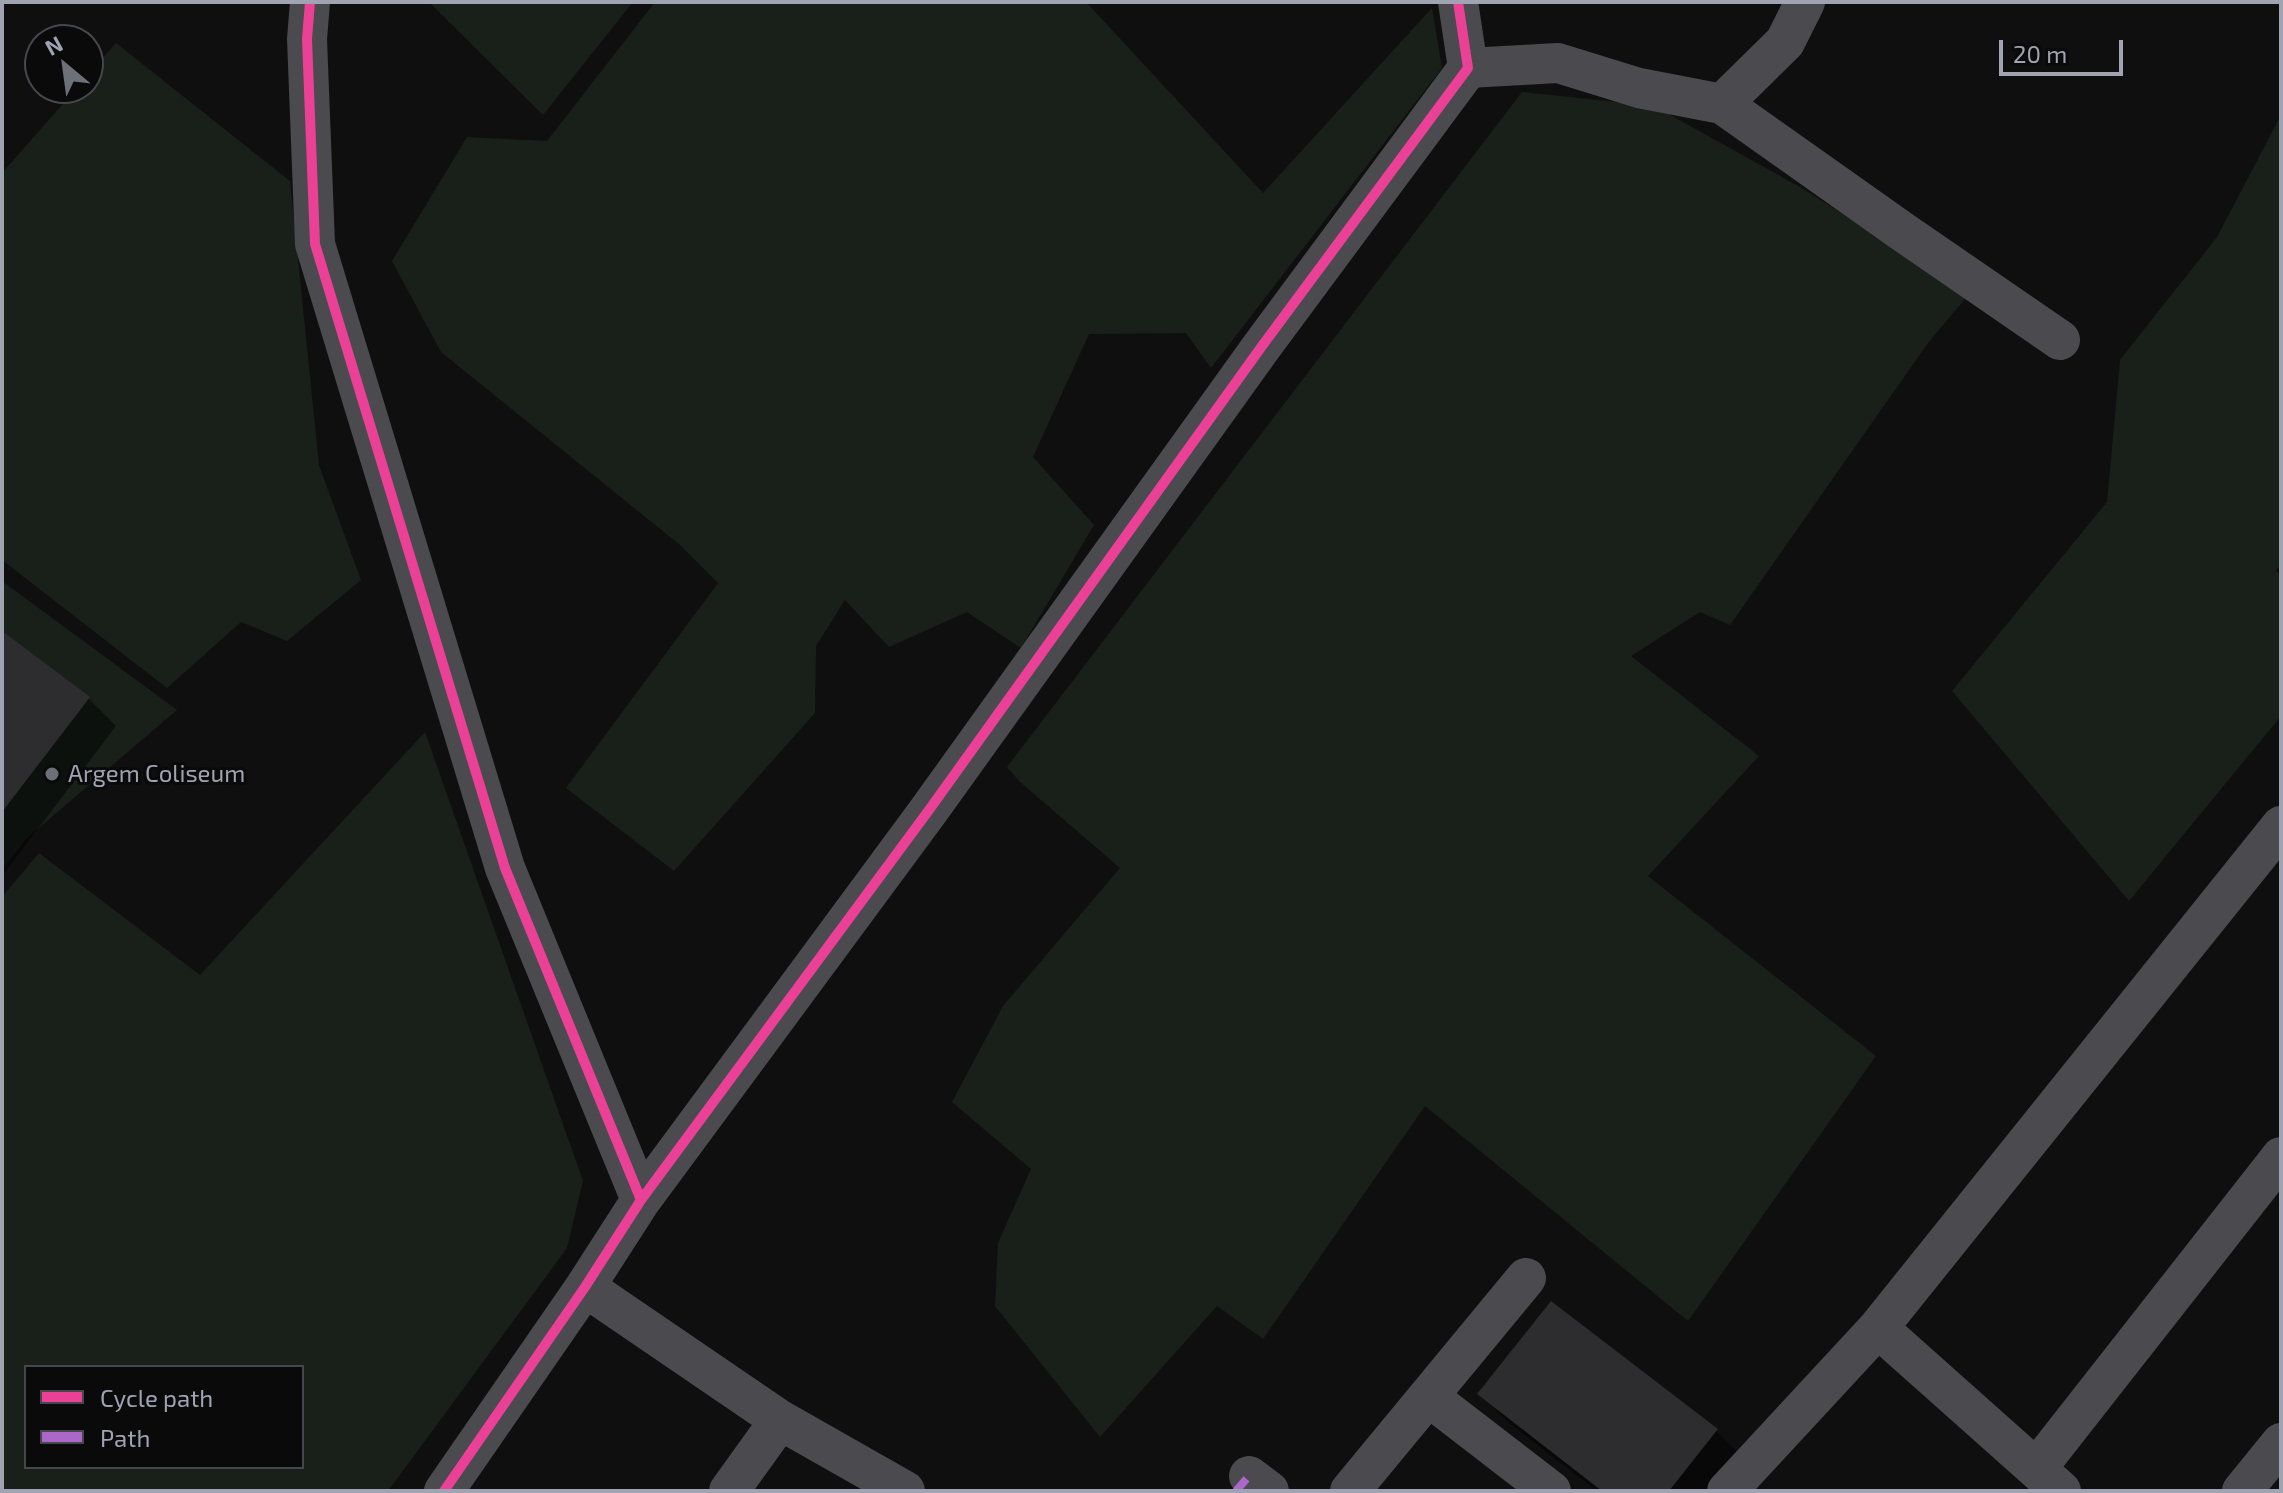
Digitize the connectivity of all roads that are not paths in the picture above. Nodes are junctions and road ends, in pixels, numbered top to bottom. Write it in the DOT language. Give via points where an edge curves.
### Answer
graph roads {
  1 [pos="310,2"];
  2 [pos="1458,2"];
  3 [pos="1805,2"];
  4 [pos="1468,68"];
  5 [pos="1722,104"];
  6 [pos="2060,340"];
  7 [pos="2281,826"];
  8 [pos="2281,1157"];
  9 [pos="641,1200"];
  10 [pos="1526,1278"];
  11 [pos="585,1287"];
  12 [pos="1878,1328"];
  13 [pos="1429,1397"];
  14 [pos="780,1420"];
  15 [pos="2281,1443"];
  16 [pos="2049,1480"];
  17 [pos="1734,1489"];
  18 [pos="444,1491"];
  19 [pos="729,1491"];
  20 [pos="905,1491"];
  21 [pos="1350,1491"];
  22 [pos="1551,1491"];
  23 [pos="2242,1491"];
  1 -- 9 [label="street" via="315,244 505,868"];
  2 -- 4 [label="street"];
  3 -- 5 [label="street" via="1785,42"];
  4 -- 5 [label="street" via="1558,63 1639,88"];
  4 -- 9 [label="street"];
  5 -- 6 [label="street"];
  7 -- 12 [label="street"];
  8 -- 16 [label="street"];
  9 -- 11 [label="street"];
  10 -- 13 [label="street"];
  11 -- 14 [label="street"];
  11 -- 18 [label="street"];
  12 -- 16 [label="street"];
  12 -- 17 [label="street"];
  13 -- 21 [label="street"];
  13 -- 22 [label="street"];
  14 -- 19 [label="street"];
  14 -- 20 [label="street"];
  15 -- 23 [label="street"];
}
